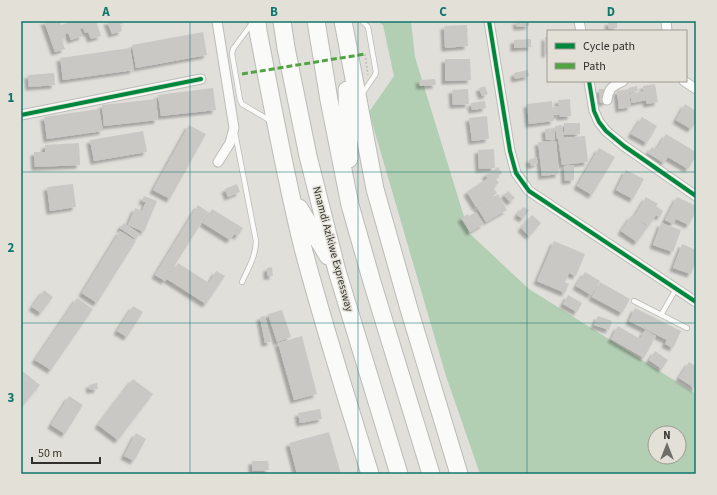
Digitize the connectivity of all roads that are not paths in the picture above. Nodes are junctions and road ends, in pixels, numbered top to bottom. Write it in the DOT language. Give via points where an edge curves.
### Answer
graph roads {
  1 [pos="217,21"];
  2 [pos="254,21"];
  3 [pos="257,21"];
  4 [pos="282,21"];
  5 [pos="316,21"];
  6 [pos="343,21"];
  7 [pos="362,21"];
  8 [pos="488,21"];
  9 [pos="346,39"];
  10 [pos="201,79"];
  11 [pos="590,82"];
  12 [pos="621,82"];
  13 [pos="686,82"];
  14 [pos="696,89"];
  15 [pos="358,100"];
  16 [pos="607,100"];
  17 [pos="21,115"];
  18 [pos="276,124"];
  19 [pos="234,128"];
  20 [pos="218,162"];
  21 [pos="292,196"];
  22 [pos="696,196"];
  23 [pos="350,205"];
  24 [pos="337,271"];
  25 [pos="242,282"];
  26 [pos="676,289"];
  27 [pos="634,302"];
  28 [pos="696,302"];
  29 [pos="661,315"];
  30 [pos="687,328"];
  31 [pos="370,474"];
  32 [pos="399,474"];
  33 [pos="431,474"];
  34 [pos="459,474"];
  1 -- 19 [label="street"];
  2 -- 18 [label="lane" via="232,54 240,100 242,104"];
  3 -- 18 [label="highway"];
  4 -- 24 [label="highway, Nnamdi Azikiwe Expressway" via="308,156"];
  5 -- 23 [label="highway"];
  6 -- 9 [label="highway"];
  7 -- 15 [label="lane" via="368,27 376,72"];
  8 -- 26 [label="street" via="516,173 529,191"];
  9 -- 15 [label="highway"];
  9 -- 23 [label="highway"];
  10 -- 17 [label="street"];
  11 -- 22 [label="street" via="594,111 606,131"];
  12 -- 16 [label="street" via="611,87"];
  13 -- 14 [label="street"];
  15 -- 34 [label="highway" via="375,189"];
  18 -- 21 [label="highway"];
  19 -- 20 [label="street" via="230,143"];
  19 -- 25 [label="lane" via="256,241 254,256"];
  21 -- 24 [label="highway"];
  21 -- 31 [label="highway" via="326,331"];
  23 -- 33 [label="highway"];
  24 -- 32 [label="highway, Nnamdi Azikiwe Expressway"];
  26 -- 28 [label="street"];
  26 -- 29 [label="lane"];
  27 -- 29 [label="lane"];
  29 -- 30 [label="lane"];
}
